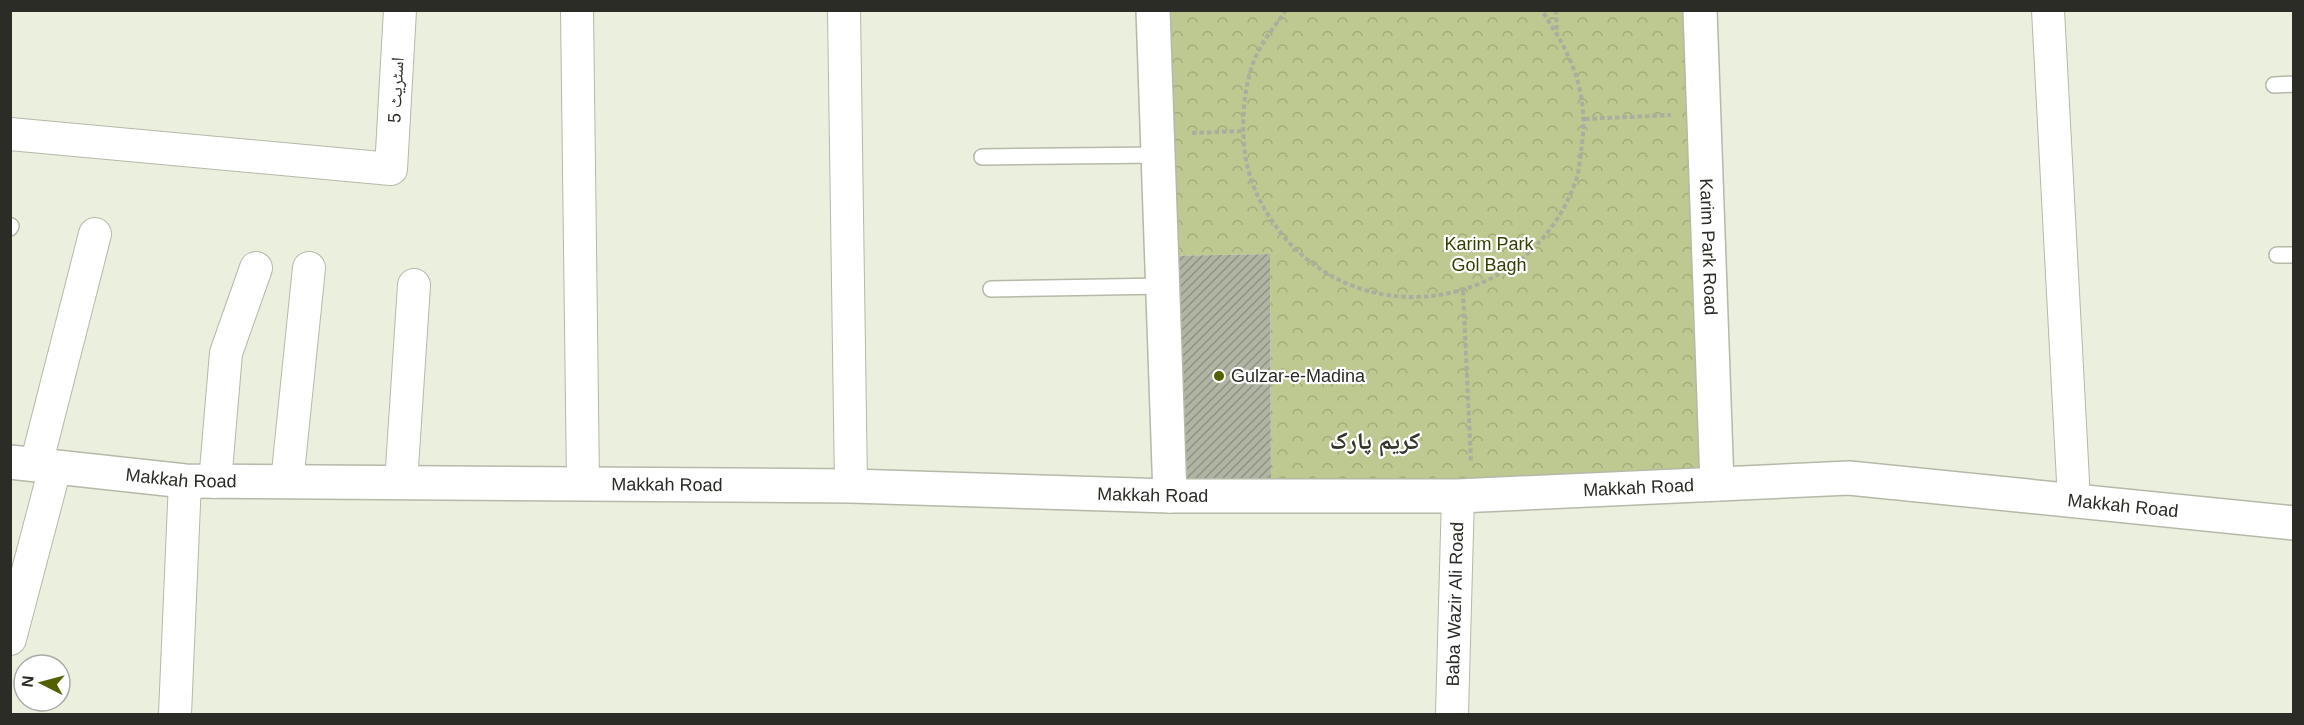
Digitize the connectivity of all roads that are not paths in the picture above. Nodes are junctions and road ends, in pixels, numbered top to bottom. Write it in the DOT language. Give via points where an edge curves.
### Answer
graph roads {
  1 [pos="400,10"];
  2 [pos="578,10"];
  3 [pos="844,10"];
  4 [pos="1153,10"];
  5 [pos="1700,10"];
  6 [pos="2048,10"];
  7 [pos="2294,84"];
  8 [pos="2274,85"];
  9 [pos="10,134"];
  10 [pos="1158,145"];
  11 [pos="982,157"];
  12 [pos="95,234"];
  13 [pos="2277,255"];
  14 [pos="2294,255"];
  15 [pos="256,268"];
  16 [pos="309,268"];
  17 [pos="414,285"];
  18 [pos="1164,286"];
  19 [pos="991,289"];
  20 [pos="34,465"];
  21 [pos="200,482"];
  22 [pos="288,482"];
  23 [pos="401,483"];
  24 [pos="583,483"];
  25 [pos="1717,484"];
  26 [pos="851,486"];
  27 [pos="1170,496"];
  28 [pos="1466,496"];
  29 [pos="2074,500"];
  30 [pos="2294,523"];
  31 [pos="10,639"];
  32 [pos="175,714"];
  33 [pos="1452,714"];
  1 -- 9 [label="street, اسٹریٹ 5" via="391,169"];
  2 -- 24 [label="street"];
  3 -- 26 [label="street"];
  4 -- 10 [label="street"];
  5 -- 25 [label="street, Karim Park Road"];
  6 -- 29 [label="street"];
  7 -- 8 [label="lane"];
  10 -- 11 [label="lane"];
  10 -- 18 [label="street"];
  12 -- 20 [label="street"];
  13 -- 14 [label="lane"];
  15 -- 21 [label="street" via="226,353"];
  16 -- 22 [label="street"];
  17 -- 23 [label="street"];
  18 -- 19 [label="lane"];
  18 -- 27 [label="street"];
  20 -- 21 [label="street, Makkah Road"];
  20 -- 31 [label="street"];
  21 -- 22 [label="street, Makkah Road"];
  21 -- 32 [label="street"];
  22 -- 23 [label="street, Makkah Road"];
  23 -- 24 [label="street, Makkah Road"];
  24 -- 26 [label="street, Makkah Road"];
  25 -- 28 [label="street, Makkah Road"];
  25 -- 29 [label="street, Makkah Road" via="1849,478"];
  26 -- 27 [label="street, Makkah Road"];
  27 -- 28 [label="street, Makkah Road"];
  28 -- 33 [label="street, Baba Wazir Ali Road"];
  29 -- 30 [label="street, Makkah Road"];
}
